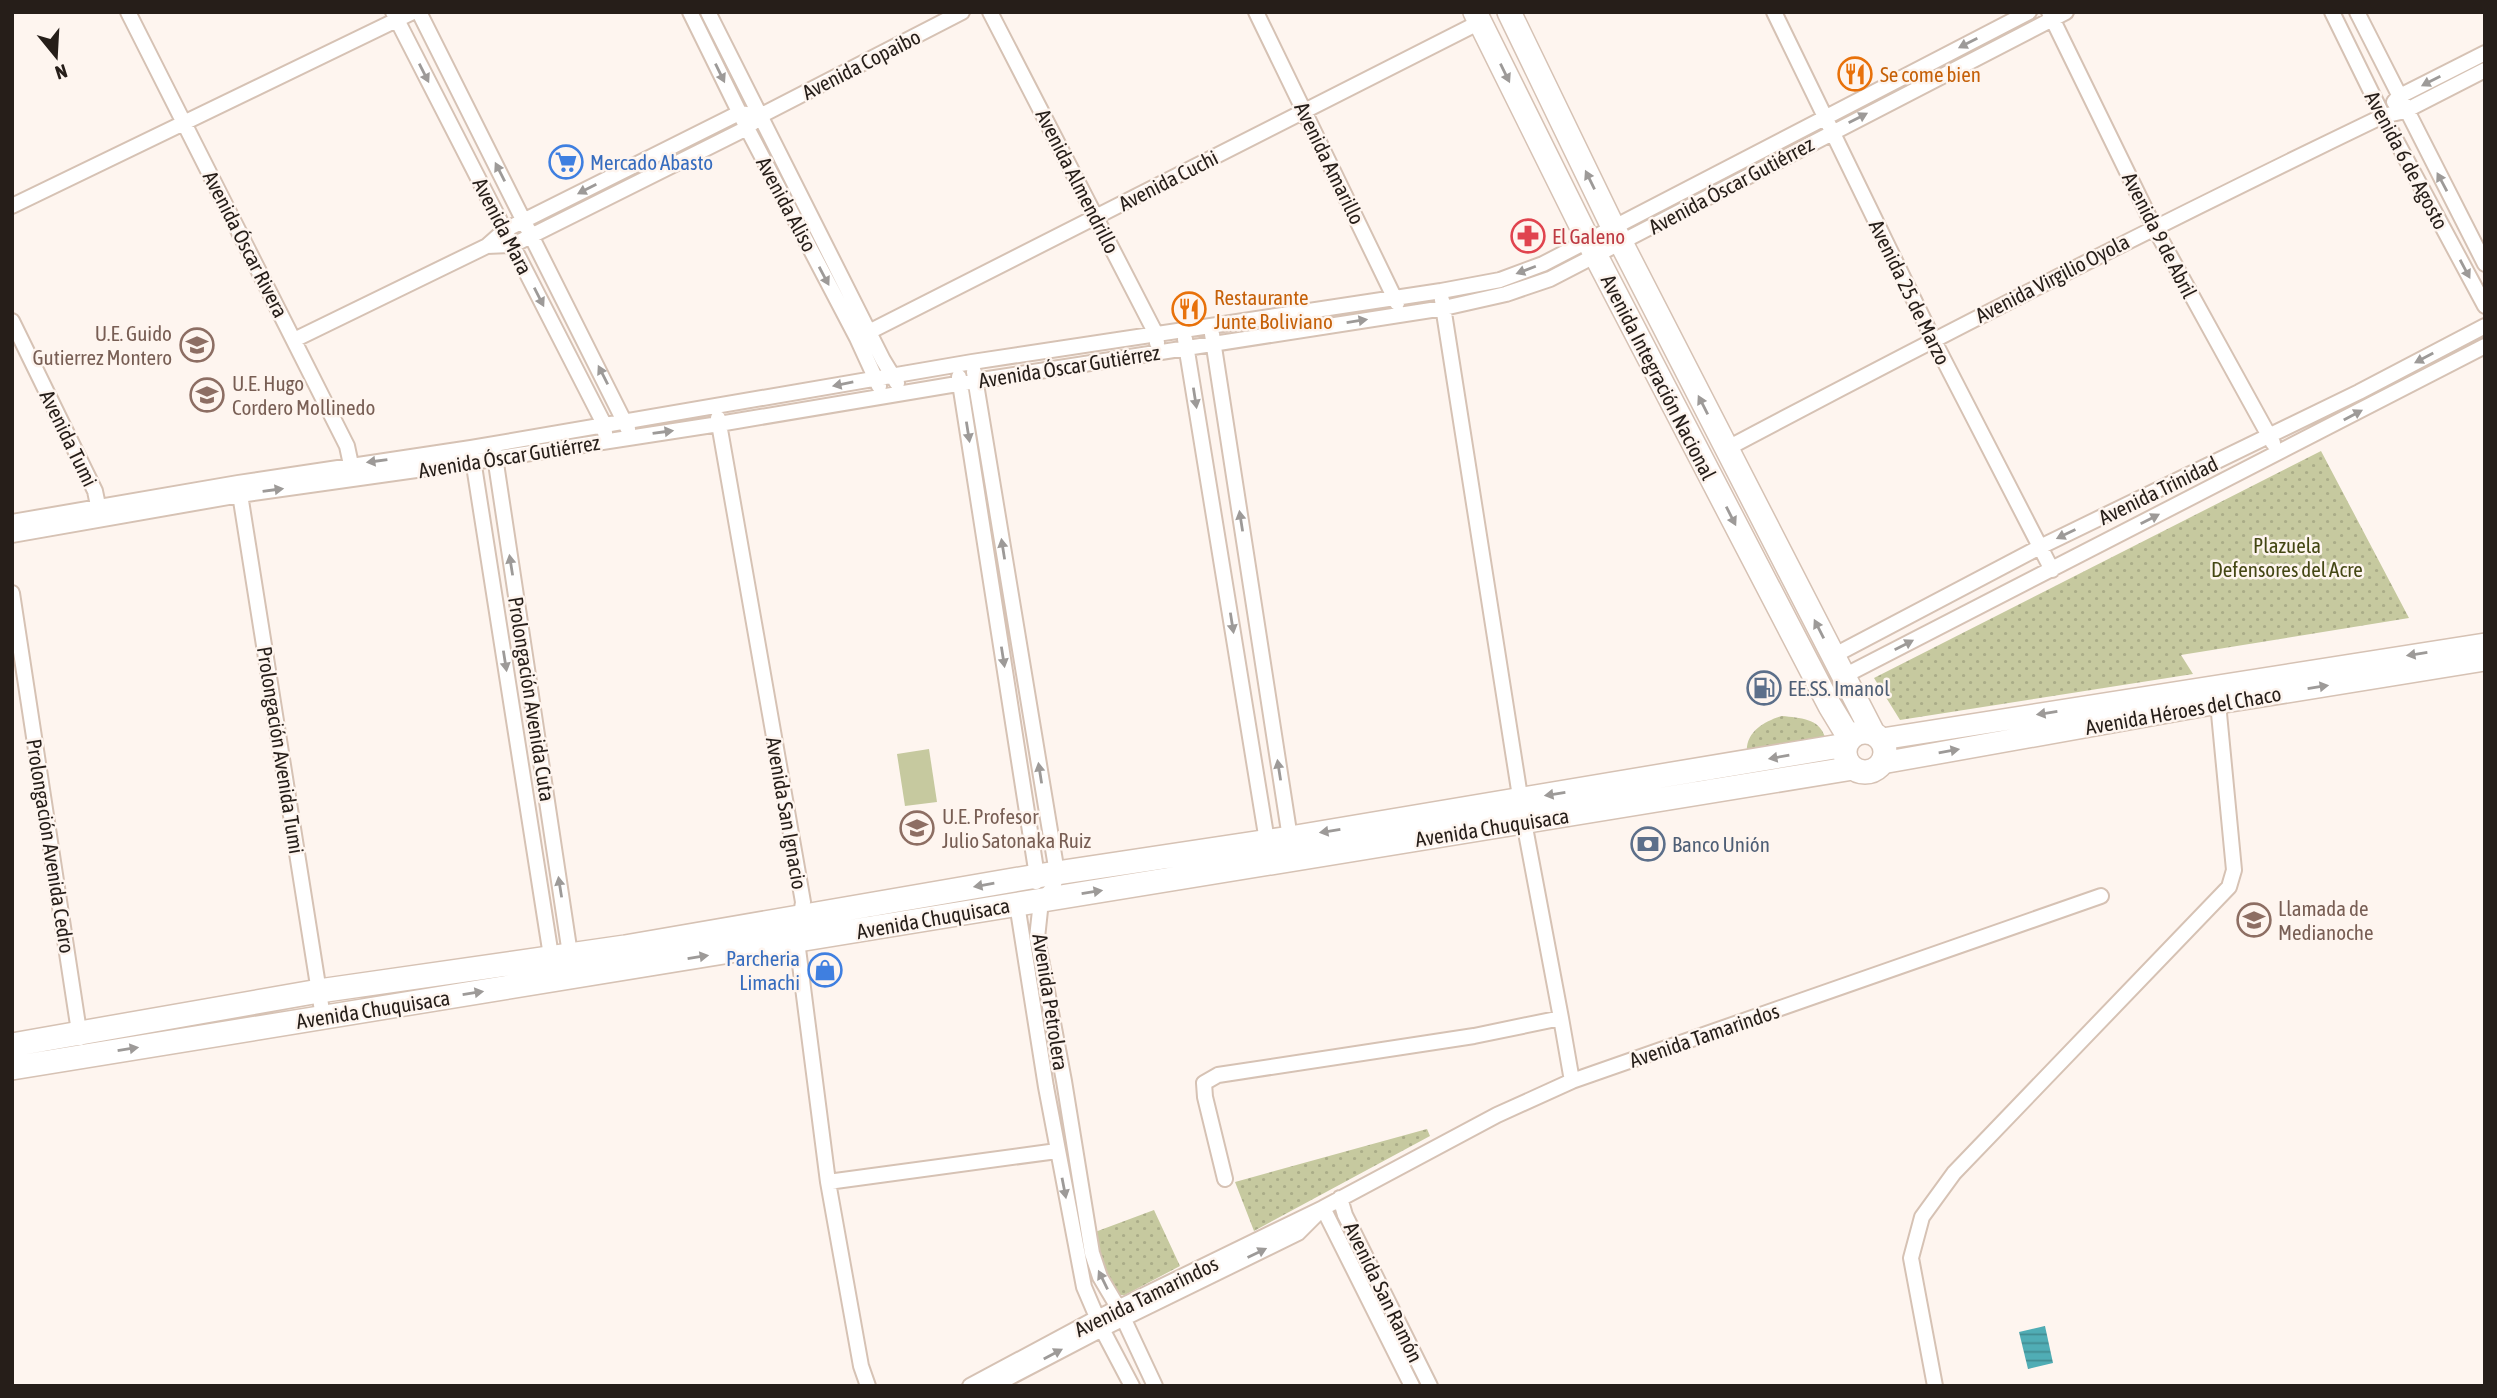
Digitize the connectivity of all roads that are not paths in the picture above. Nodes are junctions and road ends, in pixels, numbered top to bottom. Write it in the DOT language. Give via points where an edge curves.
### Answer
graph roads {
  1 [pos="128,12"];
  2 [pos="413,12"];
  3 [pos="419,12"];
  4 [pos="962,12"];
  5 [pos="990,12"];
  6 [pos="1256,12"];
  7 [pos="1509,12"];
  8 [pos="1774,12"];
  9 [pos="2029,12"];
  10 [pos="2066,12"];
  11 [pos="2332,12"];
  12 [pos="2357,12"];
  13 [pos="710,13"];
  14 [pos="395,16"];
  15 [pos="2051,16"];
  16 [pos="692,17"];
  17 [pos="1477,17"];
  18 [pos="2485,53"];
  19 [pos="2485,70"];
  20 [pos="2402,104"];
  21 [pos="1305,111"];
  22 [pos="739,113"];
  23 [pos="760,116"];
  24 [pos="2383,116"];
  25 [pos="1824,118"];
  26 [pos="184,122"];
  27 [pos="747,128"];
  28 [pos="1831,132"];
  29 [pos="12,206"];
  30 [pos="1097,216"];
  31 [pos="524,220"];
  32 [pos="2154,226"];
  33 [pos="505,230"];
  34 [pos="532,235"];
  35 [pos="1617,235"];
  36 [pos="513,245"];
  37 [pos="487,246"];
  38 [pos="1592,248"];
  39 [pos="2485,264"];
  40 [pos="1441,291"];
  41 [pos="1394,298"];
  42 [pos="2485,306"];
  43 [pos="1444,308"];
  44 [pos="1402,314"];
  45 [pos="12,321"];
  46 [pos="2485,326"];
  47 [pos="1210,327"];
  48 [pos="1184,331"];
  49 [pos="1156,334"];
  50 [pos="863,335"];
  51 [pos="1933,339"];
  52 [pos="294,340"];
  53 [pos="1213,343"];
  54 [pos="2485,346"];
  55 [pos="1187,347"];
  56 [pos="1158,352"];
  57 [pos="965,363"];
  58 [pos="892,375"];
  59 [pos="875,378"];
  60 [pos="967,382"];
  61 [pos="903,393"];
  62 [pos="884,396"];
  63 [pos="716,406"];
  64 [pos="625,421"];
  65 [pos="604,424"];
  66 [pos="719,424"];
  67 [pos="2269,436"];
  68 [pos="630,437"];
  69 [pos="606,441"];
  70 [pos="1726,449"];
  71 [pos="494,452"];
  72 [pos="2279,453"];
  73 [pos="472,455"];
  74 [pos="353,472"];
  75 [pos="239,489"];
  76 [pos="100,514"];
  77 [pos="12,522"];
  78 [pos="12,535"];
  79 [pos="2040,547"];
  80 [pos="2052,570"];
  81 [pos="12,593"];
  82 [pos="2485,644"];
  83 [pos="2485,660"];
  84 [pos="1838,666"];
  85 [pos="2218,703"];
  86 [pos="1877,736"];
  87 [pos="1848,742"];
  88 [pos="1882,763"];
  89 [pos="1853,768"];
  90 [pos="1522,811"];
  91 [pos="1279,840"];
  92 [pos="1047,875"];
  93 [pos="2101,896"];
  94 [pos="1041,901"];
  95 [pos="1017,904"];
  96 [pos="800,917"];
  97 [pos="797,941"];
  98 [pos="561,955"];
  99 [pos="626,958"];
  100 [pos="319,991"];
  101 [pos="323,1017"];
  102 [pos="1561,1018"];
  103 [pos="80,1033"];
  104 [pos="12,1045"];
  105 [pos="83,1057"];
  106 [pos="12,1068"];
  107 [pos="1572,1081"];
  108 [pos="1066,1093"];
  109 [pos="1047,1096"];
  110 [pos="1057,1151"];
  111 [pos="1225,1179"];
  112 [pos="828,1182"];
  113 [pos="1340,1198"];
  114 [pos="1323,1208"];
  115 [pos="1121,1314"];
  116 [pos="1100,1324"];
  117 [pos="868,1386"];
  118 [pos="970,1386"];
  119 [pos="993,1386"];
  120 [pos="1132,1386"];
  121 [pos="1154,1386"];
  122 [pos="1412,1386"];
  123 [pos="1430,1386"];
  124 [pos="1935,1386"];
  1 -- 26 [label="street, Avenida Óscar Rivera"];
  2 -- 14 [label="street"];
  31 -- 3 [label="street, Avenida Mara, one-way"];
  4 -- 23 [label="street, Avenida Copaibo"];
  5 -- 30 [label="street, Avenida Almendrillo"];
  6 -- 21 [label="street, Avenida Amarillo"];
  35 -- 7 [label="main road, Avenida Integración Nacional, one-way"];
  8 -- 25 [label="street, Avenida 25 de Marzo"];
  9 -- 25 [label="street, Avenida Óscar Gutiérrez, one-way"];
  10 -- 15 [label="street, Avenida Óscar Gutiérrez"];
  11 -- 24 [label="street, Avenida 6 de Agosto"];
  12 -- 20 [label="street, Avenida 6 de Agosto"];
  13 -- 16 [label="street"];
  13 -- 23 [label="street, Avenida Aliso"];
  14 -- 26 [label="street"];
  14 -- 33 [label="street, Avenida Mara, one-way"];
  28 -- 15 [label="street, Avenida Óscar Gutiérrez, one-way"];
  15 -- 32 [label="street, Avenida 9 de Abril"];
  16 -- 22 [label="street, Avenida Aliso, one-way"];
  17 -- 21 [label="street, Avenida Cuchi"];
  17 -- 38 [label="main road, Avenida Integración Nacional, one-way"];
  18 -- 20 [label="street, Avenida Virgilio Oyola, one-way"];
  19 -- 20 [label="street, Avenida Virgilio Oyola"];
  20 -- 24 [label="street, Avenida Virgilio Oyola"];
  39 -- 20 [label="street, Avenida 6 de Agosto, one-way"];
  21 -- 30 [label="street, Avenida Cuchi"];
  21 -- 41 [label="street, Avenida Amarillo"];
  22 -- 23 [label="street"];
  22 -- 27 [label="street, Avenida Aliso"];
  22 -- 31 [label="street, Avenida Copaibo, one-way"];
  23 -- 27 [label="street, Avenida Copaibo"];
  23 -- 50 [label="street, Avenida Aliso"];
  24 -- 32 [label="street, Avenida Virgilio Oyola"];
  24 -- 42 [label="street, Avenida 6 de Agosto, one-way"];
  25 -- 28 [label="street, Avenida 25 de Marzo"];
  25 -- 35 [label="street, Avenida Óscar Gutiérrez"];
  26 -- 29 [label="street"];
  26 -- 52 [label="street, Avenida Óscar Rivera"];
  27 -- 34 [label="street, Avenida Copaibo"];
  27 -- 50 [label="street, Avenida Aliso, one-way"];
  28 -- 35 [label="street, Avenida Óscar Gutiérrez"];
  28 -- 51 [label="street, Avenida 25 de Marzo"];
  30 -- 49 [label="street, Avenida Almendrillo"];
  30 -- 50 [label="street, Avenida Cuchi"];
  31 -- 33 [label="street, Avenida Copaibo"];
  31 -- 34 [label="street, Avenida Mara"];
  32 -- 51 [label="street, Avenida Virgilio Oyola"];
  32 -- 67 [label="street, Avenida 9 de Abril"];
  33 -- 36 [label="street, Avenida Mara"];
  33 -- 37 [label="street, Avenida Copaibo"];
  34 -- 36 [label="street, Avenida Copaibo"];
  64 -- 34 [label="street, Avenida Mara, one-way"];
  35 -- 38 [label="street, Avenida Óscar Gutiérrez"];
  70 -- 35 [label="main road, Avenida Integración Nacional, one-way"];
  36 -- 37 [label="street, Avenida Copaibo"];
  36 -- 65 [label="street, Avenida Mara, one-way"];
  37 -- 52 [label="street, Avenida Copaibo"];
  38 -- 40 [label="street, Avenida Óscar Gutiérrez, one-way" via="1500,280"];
  38 -- 43 [label="street, Avenida Óscar Gutiérrez" via="1550,279"];
  38 -- 87 [label="main road, Avenida Integración Nacional, one-way"];
  40 -- 41 [label="street, Avenida Óscar Gutiérrez"];
  40 -- 43 [label="street"];
  41 -- 44 [label="street, Avenida Amarillo"];
  41 -- 47 [label="street, Avenida Óscar Gutiérrez"];
  43 -- 44 [label="street, Avenida Óscar Gutiérrez"];
  43 -- 90 [label="street"];
  53 -- 44 [label="street, Avenida Óscar Gutiérrez, one-way"];
  45 -- 76 [label="street, Avenida Tumi" via="95,491"];
  46 -- 67 [label="street, Avenida Trinidad, one-way"];
  47 -- 48 [label="street, Avenida Óscar Gutiérrez"];
  47 -- 53 [label="street"];
  48 -- 49 [label="street, Avenida Óscar Gutiérrez"];
  48 -- 55 [label="street"];
  49 -- 56 [label="street, Avenida Almendrillo"];
  49 -- 57 [label="street, Avenida Óscar Gutiérrez"];
  50 -- 58 [label="street, Avenida Aliso"];
  50 -- 59 [label="street, Avenida Aliso"];
  51 -- 70 [label="street, Avenida Virgilio Oyola"];
  51 -- 79 [label="street, Avenida 25 de Marzo"];
  52 -- 74 [label="street, Avenida Óscar Rivera" via="347,446"];
  53 -- 55 [label="street, Avenida Óscar Gutiérrez"];
  91 -- 53 [label="street, one-way"];
  72 -- 54 [label="street, Avenida Trinidad, one-way"];
  55 -- 56 [label="street, Avenida Óscar Gutiérrez"];
  55 -- 91 [label="street, one-way"];
  56 -- 60 [label="street, Avenida Óscar Gutiérrez"];
  57 -- 58 [label="street, Avenida Óscar Gutiérrez"];
  57 -- 60 [label="street"];
  58 -- 59 [label="street, Avenida Óscar Gutiérrez"];
  58 -- 61 [label="street, Avenida Aliso"];
  59 -- 62 [label="street, Avenida Aliso"];
  59 -- 63 [label="street, Avenida Óscar Gutiérrez, one-way"];
  60 -- 61 [label="street, Avenida Óscar Gutiérrez"];
  60 -- 92 [label="street"];
  61 -- 62 [label="street, Avenida Óscar Gutiérrez"];
  62 -- 66 [label="street, Avenida Óscar Gutiérrez"];
  63 -- 64 [label="street, Avenida Óscar Gutiérrez"];
  63 -- 66 [label="street, Avenida San Ignacio"];
  64 -- 65 [label="street, Avenida Óscar Gutiérrez"];
  64 -- 68 [label="street, Avenida Mara"];
  65 -- 69 [label="street, Avenida Mara"];
  65 -- 71 [label="street, Avenida Óscar Gutiérrez"];
  68 -- 66 [label="street, Avenida Óscar Gutiérrez, one-way"];
  66 -- 96 [label="street, Avenida San Ignacio" via="803,902"];
  67 -- 72 [label="street, Avenida 9 de Abril"];
  67 -- 79 [label="street, Avenida Trinidad, one-way"];
  68 -- 69 [label="street, Avenida Óscar Gutiérrez"];
  69 -- 71 [label="street, Avenida Óscar Gutiérrez"];
  84 -- 70 [label="main road, Avenida Integración Nacional, one-way"];
  71 -- 73 [label="street, Avenida Óscar Gutiérrez"];
  98 -- 71 [label="street, Prolongación Avenida Cuta, one-way"];
  80 -- 72 [label="street, Avenida Trinidad, one-way"];
  73 -- 74 [label="street, Avenida Óscar Gutiérrez"];
  73 -- 98 [label="street, Prolongación Avenida Cuta, one-way"];
  74 -- 75 [label="street, Avenida Óscar Gutiérrez"];
  75 -- 76 [label="street, Avenida Óscar Gutiérrez"];
  75 -- 100 [label="street, Prolongación Avenida Tumi"];
  76 -- 77 [label="street, Avenida Óscar Gutiérrez"];
  76 -- 78 [label="street, Avenida Óscar Gutiérrez"];
  79 -- 80 [label="street, Avenida 25 de Marzo"];
  79 -- 84 [label="street, Avenida Trinidad"];
  84 -- 80 [label="street, Avenida Trinidad, one-way"];
  81 -- 103 [label="street, Prolongación Avenida Cedro"];
  82 -- 86 [label="main road, Avenida Héroes del Chaco, one-way"];
  85 -- 83 [label="main road, Avenida Héroes del Chaco, one-way"];
  84 -- 86 [label="main road, Avenida Integración Nacional"];
  88 -- 85 [label="main road, Avenida Héroes del Chaco, one-way"];
  85 -- 124 [label="street" via="2234,870 2229,887 1954,1173 1922,1217 1911,1258"];
  86 -- 87 [label="main road" via="1860,732"];
  86 -- 88 [label="main road" via="1886,751"];
  87 -- 89 [label="main road" via="1846,758"];
  87 -- 90 [label="main road, Avenida Chuquisaca, one-way"];
  88 -- 89 [label="main road" via="1865,772"];
  89 -- 90 [label="main road, Avenida Chuquisaca"];
  90 -- 91 [label="main road, Avenida Chuquisaca, one-way"];
  94 -- 90 [label="main road, Avenida Chuquisaca, one-way"];
  90 -- 102 [label="street"];
  91 -- 92 [label="main road, Avenida Chuquisaca"];
  92 -- 94 [label="street, Avenida Petrolera" via="1053,888"];
  92 -- 95 [label="street"];
  92 -- 96 [label="main road, Avenida Chuquisaca, one-way"];
  93 -- 107 [label="street, Avenida Tamarindos"];
  94 -- 95 [label="main road, Avenida Chuquisaca"];
  94 -- 108 [label="street, Avenida Petrolera" via="1037,938"];
  95 -- 97 [label="main road, Avenida Chuquisaca"];
  95 -- 109 [label="street, Avenida Petrolera"];
  96 -- 97 [label="street, Avenida San Ignacio"];
  96 -- 99 [label="main road, Avenida Chuquisaca"];
  99 -- 97 [label="main road, Avenida Chuquisaca, one-way"];
  97 -- 112 [label="street, Avenida San Ignacio"];
  98 -- 99 [label="main road, Avenida Chuquisaca"];
  98 -- 100 [label="main road, Avenida Chuquisaca"];
  101 -- 99 [label="main road, Avenida Chuquisaca, one-way"];
  100 -- 101 [label="street, Prolongación Avenida Tumi"];
  100 -- 103 [label="main road, Avenida Chuquisaca"];
  105 -- 101 [label="main road, Avenida Chuquisaca, one-way"];
  102 -- 107 [label="street"];
  102 -- 111 [label="street" via="1218,1075 1204,1083"];
  103 -- 104 [label="main road, Avenida Chuquisaca"];
  103 -- 105 [label="street, Prolongación Avenida Cedro"];
  105 -- 106 [label="main road, Avenida Chuquisaca"];
  107 -- 113 [label="street, Avenida Tamarindos"];
  108 -- 109 [label="street"];
  115 -- 108 [label="street, Avenida Petrolera, one-way" via="1092,1253"];
  109 -- 110 [label="street, Avenida Petrolera"];
  110 -- 112 [label="street"];
  110 -- 116 [label="street, Avenida Petrolera, one-way" via="1084,1287"];
  112 -- 117 [label="street, Avenida San Ignacio"];
  113 -- 114 [label="street, Avenida Tamarindos"];
  113 -- 123 [label="street, Avenida San Ramón"];
  114 -- 115 [label="street, Avenida Tamarindos" via="1298,1233"];
  114 -- 122 [label="street, Avenida San Ramón"];
  115 -- 116 [label="street, Avenida Tamarindos"];
  115 -- 121 [label="street, Avenida Petrolera"];
  116 -- 118 [label="street, Avenida Tamarindos"];
  119 -- 116 [label="street, Avenida Tamarindos, one-way"];
  116 -- 120 [label="street, Avenida Petrolera"];
}
